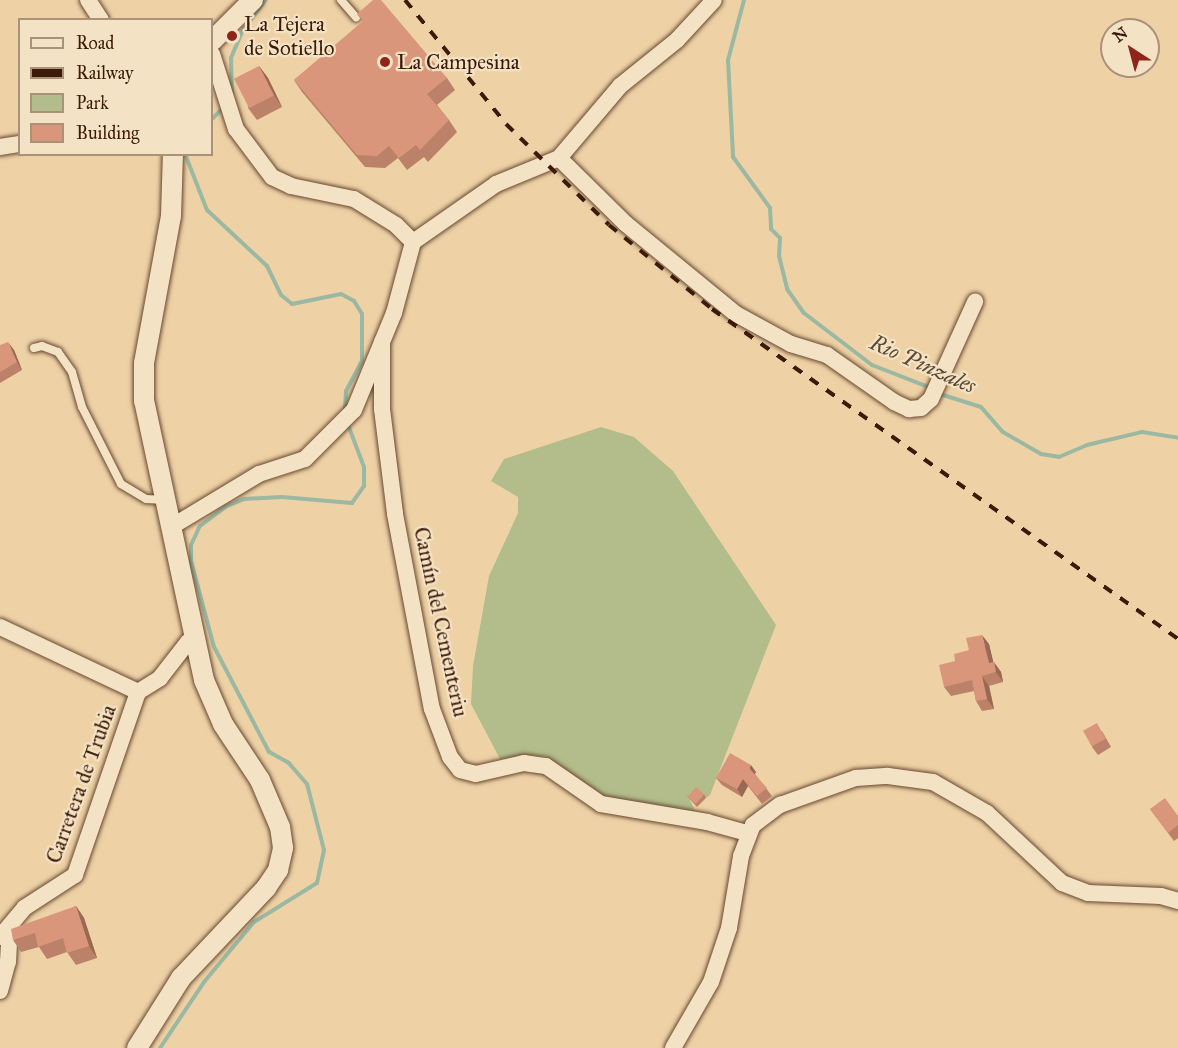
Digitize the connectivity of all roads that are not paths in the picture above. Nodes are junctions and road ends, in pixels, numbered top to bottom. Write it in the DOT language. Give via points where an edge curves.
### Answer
graph roads {
  1 [pos="88,0"];
  2 [pos="253,0"];
  3 [pos="341,0"];
  4 [pos="714,0"];
  5 [pos="357,17"];
  6 [pos="100,18"];
  7 [pos="213,40"];
  8 [pos="213,58"];
  9 [pos="18,144"];
  10 [pos="0,147"];
  11 [pos="173,156"];
  12 [pos="559,158"];
  13 [pos="413,242"];
  14 [pos="975,302"];
  15 [pos="382,342"];
  16 [pos="34,348"];
  17 [pos="165,500"];
  18 [pos="171,527"];
  19 [pos="0,627"];
  20 [pos="196,639"];
  21 [pos="138,692"];
  22 [pos="747,833"];
  23 [pos="1178,901"];
  24 [pos="2,935"];
  25 [pos="0,991"];
  26 [pos="137,1048"];
  27 [pos="673,1048"];
  1 -- 6 [label="street"];
  2 -- 7 [label="street"];
  3 -- 5 [label="lane"];
  4 -- 12 [label="street" via="677,40 620,86"];
  8 -- 13 [label="street" via="236,129 272,177 291,186 354,199 396,225"];
  9 -- 10 [label="street"];
  11 -- 17 [label="street" via="171,216 144,363 144,401"];
  12 -- 13 [label="street" via="496,184"];
  12 -- 14 [label="street" via="626,224 736,314 791,344 835,360 894,402 921,408 931,399"];
  13 -- 15 [label="street"];
  15 -- 18 [label="street" via="354,410 305,459 259,474"];
  15 -- 22 [label="street, Camín del Cementeriu" via="382,409 395,514 432,709 450,757 460,770 476,774 524,763 546,766 602,804"];
  16 -- 17 [label="lane" via="42,346 58,352 72,372 82,407 121,484 146,499"];
  17 -- 18 [label="street"];
  18 -- 20 [label="street"];
  19 -- 21 [label="street"];
  20 -- 21 [label="street, Carretera de Trubia" via="188,642 167,671"];
  20 -- 26 [label="street" via="204,680 223,724 260,780 280,827 283,848 278,870 266,888 181,978"];
  21 -- 24 [label="street, Carretera de Trubia" via="75,875 24,908"];
  22 -- 23 [label="street" via="780,805 855,778 888,776 933,782 987,813 1062,883 1088,892 1161,896"];
  22 -- 27 [label="street" via="729,928 711,982"];
  24 -- 25 [label="street" via="9,942"];
}
